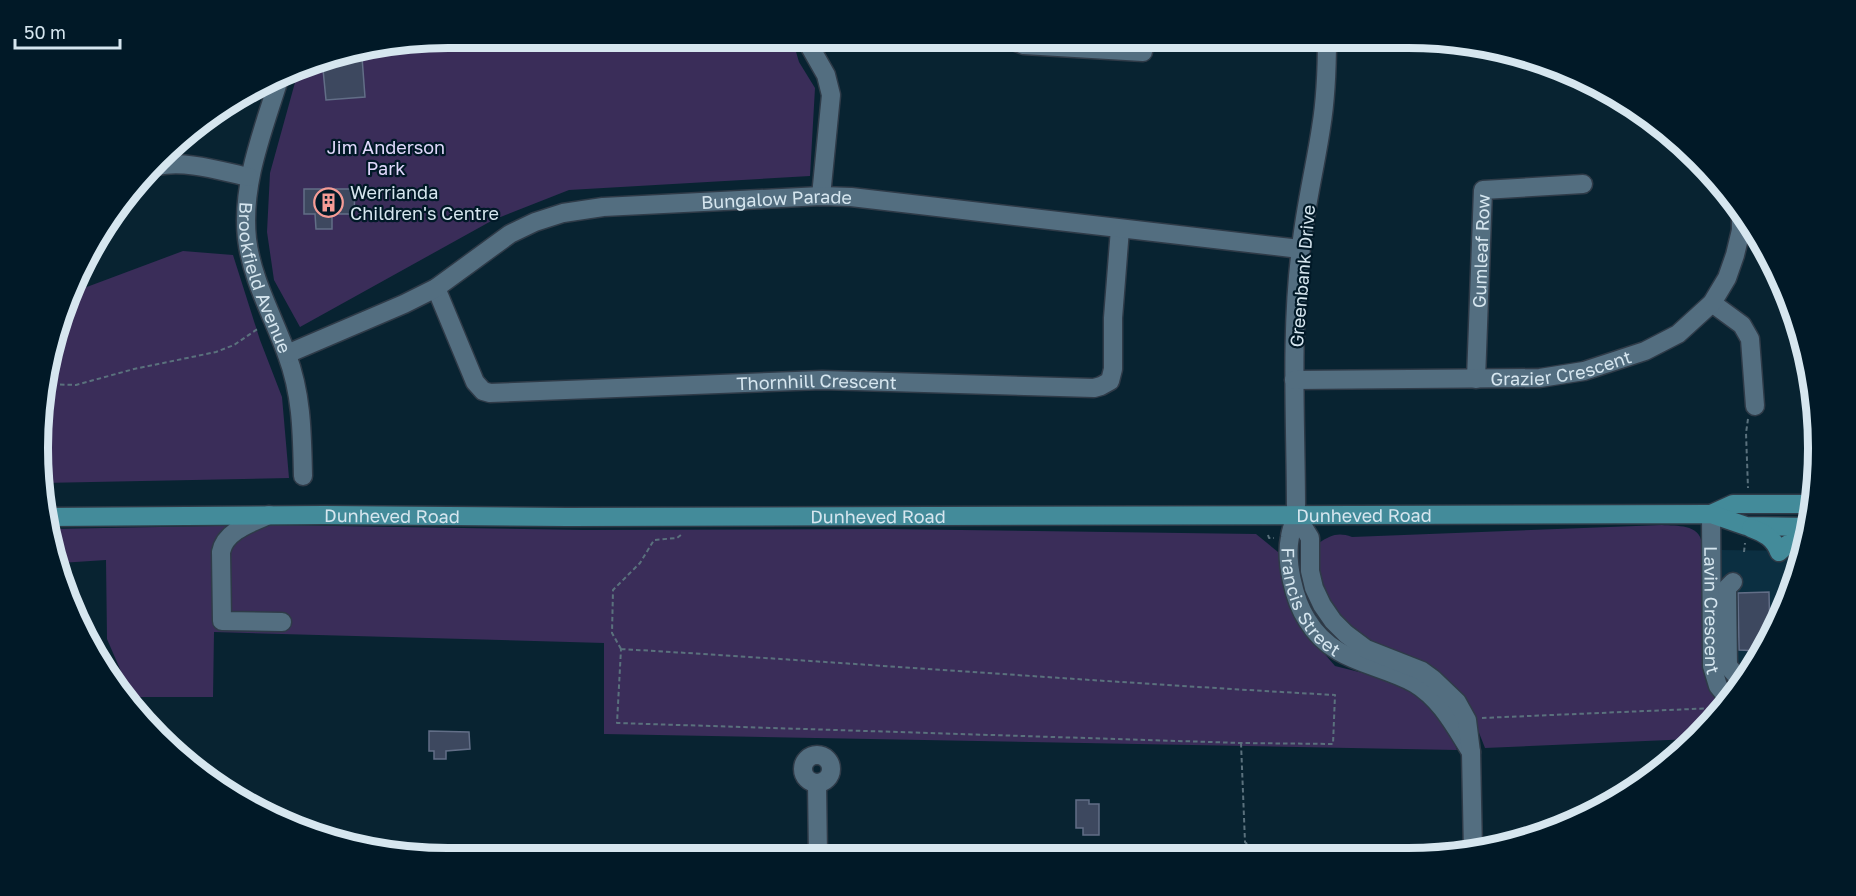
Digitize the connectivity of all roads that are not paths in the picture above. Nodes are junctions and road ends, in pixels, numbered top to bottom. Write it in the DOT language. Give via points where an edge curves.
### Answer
graph roads {
  1 [pos="811,48"];
  2 [pos="1075,48"];
  3 [pos="1327,48"];
  4 [pos="1143,52"];
  5 [pos="277,86"];
  6 [pos="165,165"];
  7 [pos="249,177"];
  8 [pos="1583,184"];
  9 [pos="821,196"];
  10 [pos="1741,226"];
  11 [pos="1120,229"];
  12 [pos="1300,249"];
  13 [pos="436,288"];
  14 [pos="1712,303"];
  15 [pos="287,354"];
  16 [pos="1476,379"];
  17 [pos="1294,380"];
  18 [pos="1755,406"];
  19 [pos="303,476"];
  20 [pos="1804,504"];
  21 [pos="1711,514"];
  22 [pos="269,515"];
  23 [pos="1296,515"];
  24 [pos="54,517"];
  25 [pos="1746,526"];
  26 [pos="1800,527"];
  27 [pos="1796,544"];
  28 [pos="1733,582"];
  29 [pos="282,622"];
  30 [pos="1735,675"];
  31 [pos="1722,696"];
  32 [pos="817,784"];
  33 [pos="1473,843"];
  34 [pos="818,848"];
  1 -- 9 [label="street" via="826,75 831,95"];
  2 -- 4 [label="street"];
  3 -- 12 [label="street, Greenbank Drive" via="1321,126"];
  5 -- 7 [label="street, Brookfield Avenue"];
  6 -- 7 [label="street" via="187,165"];
  7 -- 15 [label="street, Brookfield Avenue" via="247,238 251,263"];
  8 -- 16 [label="street, Gumleaf Row" via="1483,190"];
  9 -- 11 [label="street, Bungalow Parade"];
  9 -- 13 [label="street, Bungalow Parade" via="603,207 563,213 510,234"];
  10 -- 14 [label="street, Grazier Crescent" via="1727,278"];
  11 -- 12 [label="street, Bungalow Parade"];
  11 -- 13 [label="street, Thornhill Crescent" via="1113,369 1110,381 1094,388 822,380 490,393 475,382"];
  12 -- 17 [label="street, Greenbank Drive"];
  13 -- 15 [label="street, Bungalow Parade"];
  14 -- 16 [label="street, Grazier Crescent" via="1678,334 1645,351 1584,371 1540,378"];
  14 -- 18 [label="street" via="1747,331"];
  15 -- 19 [label="street, Brookfield Avenue" via="301,410"];
  16 -- 17 [label="street, Grazier Crescent"];
  17 -- 23 [label="street, Greenbank Drive"];
  20 -- 21 [label="main road, Dunheved Road" via="1733,504"];
  21 -- 23 [label="main road, Dunheved Road"];
  21 -- 25 [label="main road, Dunheved Road"];
  21 -- 31 [label="street, Lavin Crescent" via="1712,666"];
  22 -- 23 [label="main road, Dunheved Road"];
  22 -- 24 [label="main road, Dunheved Road"];
  22 -- 29 [label="street" via="240,528 222,544 222,621"];
  23 -- 33 [label="street, Francis Street" via="1289,543 1294,589 1312,628 1344,656 1408,680 1428,693 1450,717 1471,752"];
  25 -- 26 [label="main road, Dunheved Road"];
  25 -- 27 [label="main road" via="1769,536 1779,552 1788,544"];
  28 -- 30 [label="street" via="1727,588 1728,666"];
  32 -- 34 [label="street"];
}
